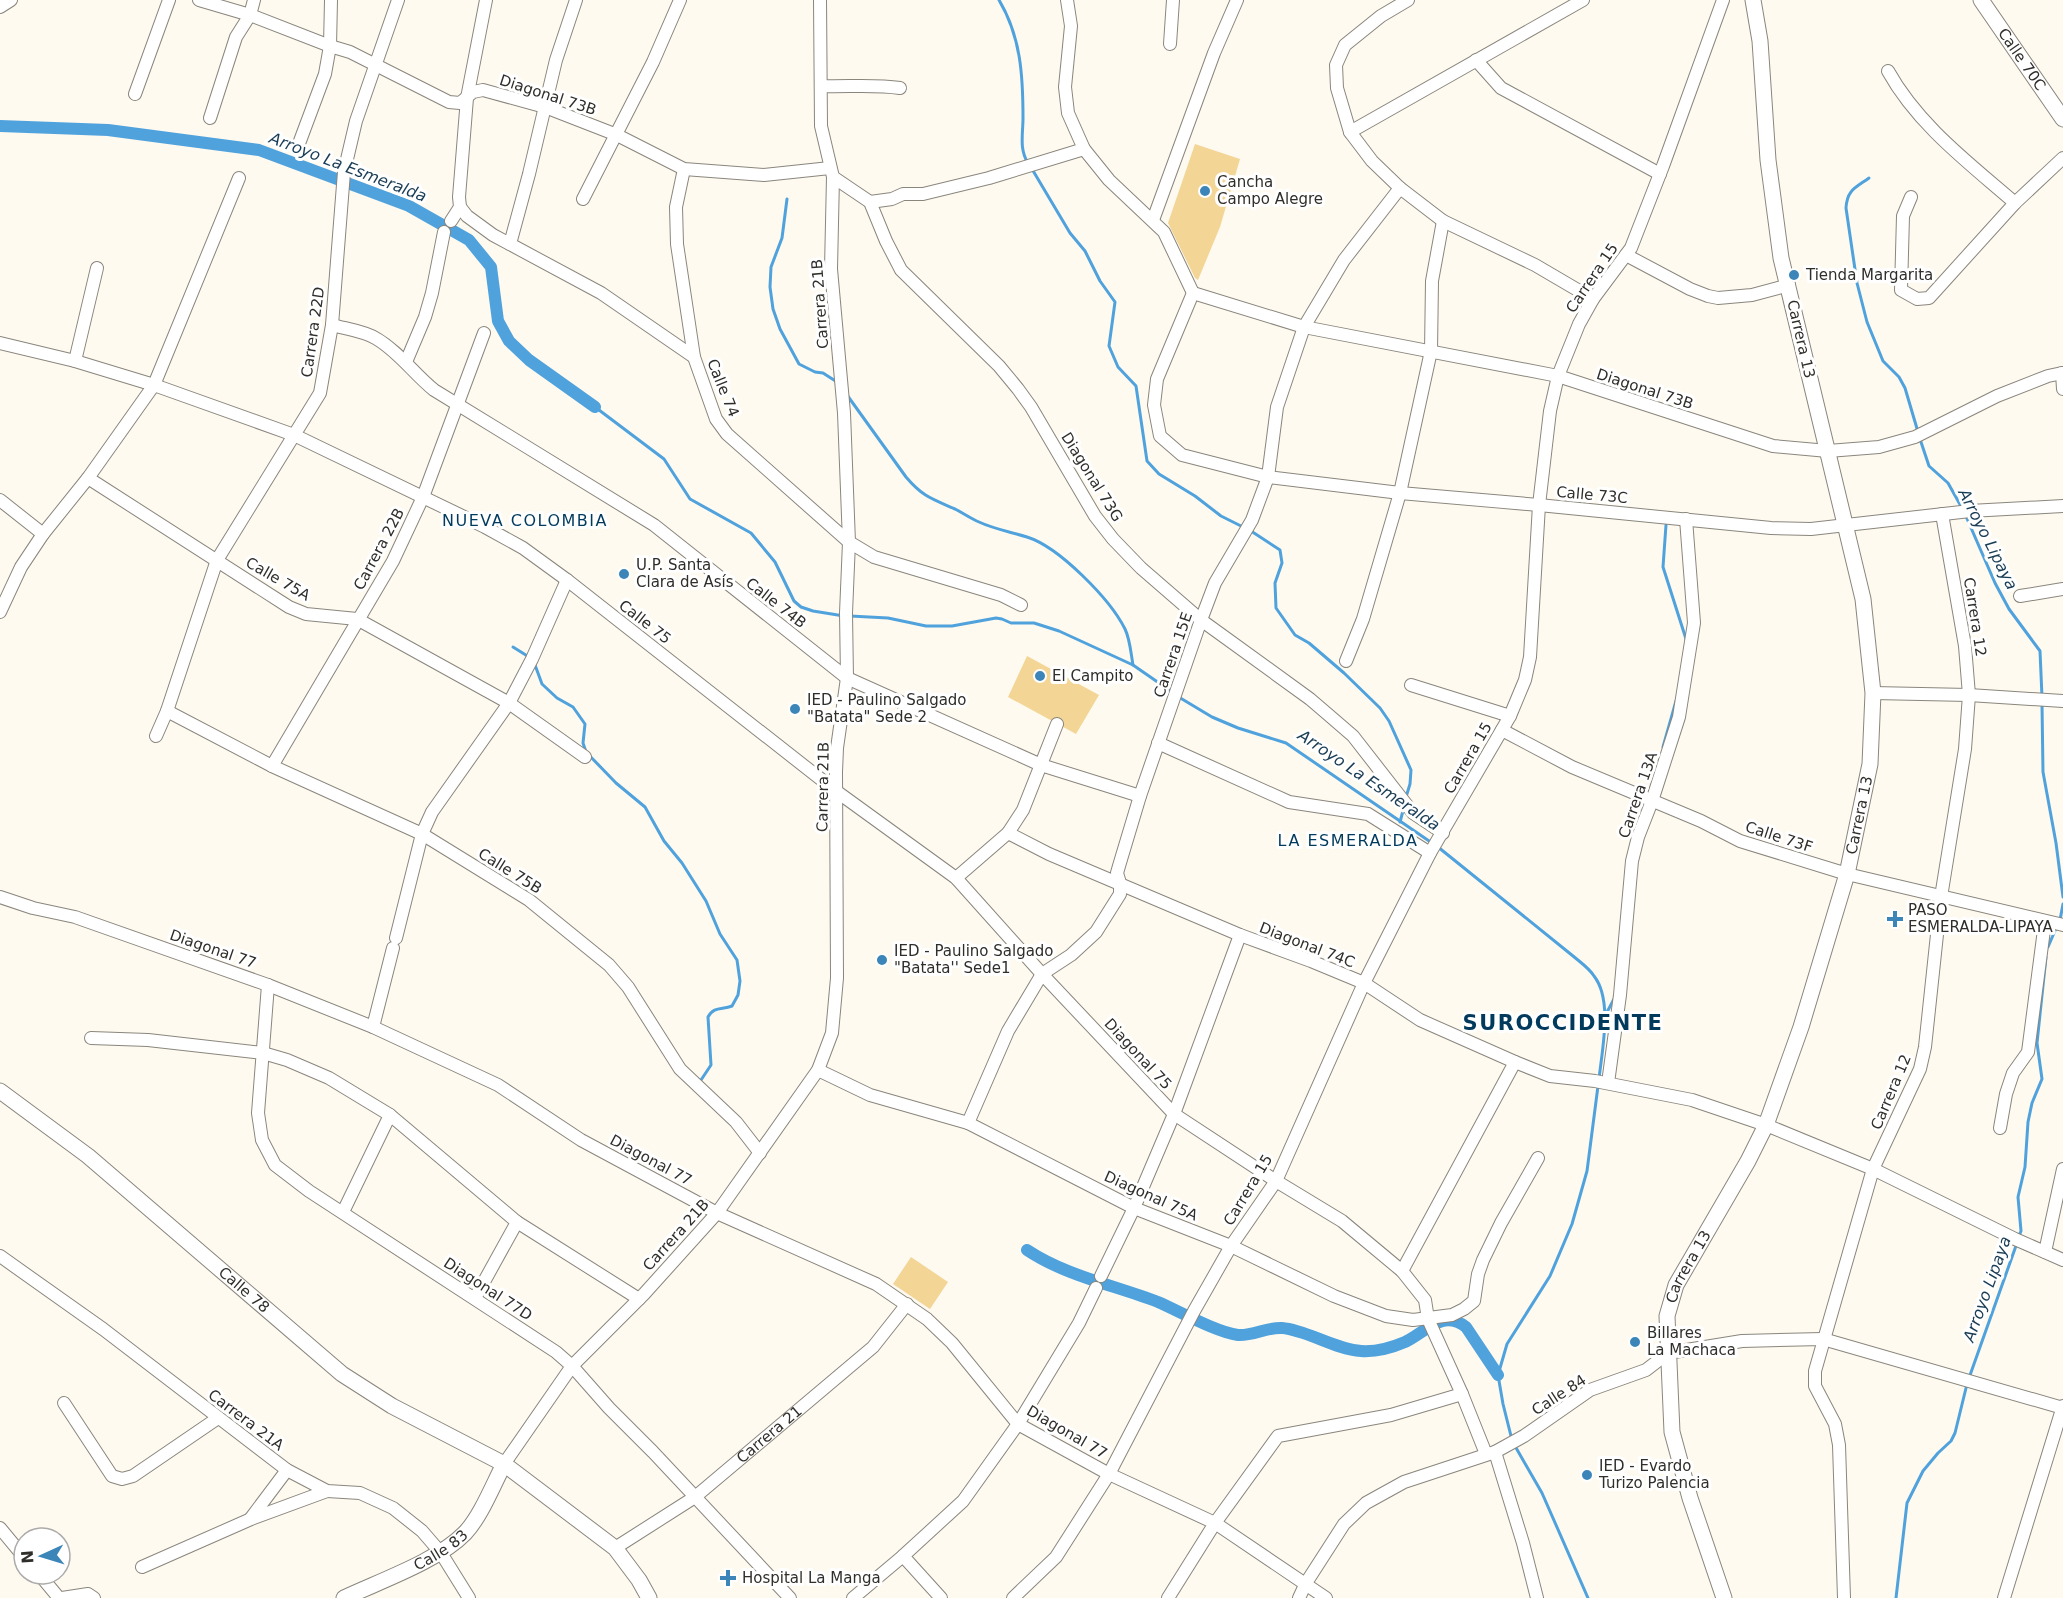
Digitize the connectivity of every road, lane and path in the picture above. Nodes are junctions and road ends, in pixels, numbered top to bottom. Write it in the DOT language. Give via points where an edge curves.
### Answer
graph roads {
  1 [pos="11,0"];
  2 [pos="169,0"];
  3 [pos="199,0"];
  4 [pos="254,0"];
  5 [pos="331,0"];
  6 [pos="398,0"];
  7 [pos="486,0"];
  8 [pos="576,0"];
  9 [pos="680,0"];
  10 [pos="820,0"];
  11 [pos="1067,0"];
  12 [pos="1173,0"];
  13 [pos="1237,0"];
  14 [pos="1408,0"];
  15 [pos="1583,0"];
  16 [pos="1723,0"];
  17 [pos="1753,0"];
  18 [pos="1981,0"];
  19 [pos="0,7"];
  20 [pos="250,15"];
  21 [pos="1170,44"];
  22 [pos="330,46"];
  23 [pos="1476,60"];
  24 [pos="376,65"];
  25 [pos="1888,71"];
  26 [pos="820,86"];
  27 [pos="900,87"];
  28 [pos="135,94"];
  29 [pos="466,98"];
  30 [pos="545,107"];
  31 [pos="210,118"];
  32 [pos="2063,120"];
  33 [pos="1350,132"];
  34 [pos="616,135"];
  35 [pos="297,149"];
  36 [pos="1084,149"];
  37 [pos="2063,158"];
  38 [pos="684,169"];
  39 [pos="832,172"];
  40 [pos="1660,174"];
  41 [pos="239,178"];
  42 [pos="1400,188"];
  43 [pos="1911,197"];
  44 [pos="583,199"];
  45 [pos="870,202"];
  46 [pos="2015,203"];
  47 [pos="459,207"];
  48 [pos="1153,220"];
  49 [pos="1443,221"];
  50 [pos="510,244"];
  51 [pos="1626,255"];
  52 [pos="97,267"];
  53 [pos="1789,285"];
  54 [pos="1193,292"];
  55 [pos="1593,299"];
  56 [pos="332,325"];
  57 [pos="1304,327"];
  58 [pos="484,333"];
  59 [pos="0,343"];
  60 [pos="1431,351"];
  61 [pos="694,357"];
  62 [pos="75,361"];
  63 [pos="406,362"];
  64 [pos="2063,372"];
  65 [pos="1558,376"];
  66 [pos="154,385"];
  67 [pos="2063,389"];
  68 [pos="458,405"];
  69 [pos="294,435"];
  70 [pos="1828,452"];
  71 [pos="1268,477"];
  72 [pos="88,478"];
  73 [pos="1400,494"];
  74 [pos="423,497"];
  75 [pos="0,500"];
  76 [pos="1539,505"];
  77 [pos="2063,506"];
  78 [pos="1942,514"];
  79 [pos="1686,519"];
  80 [pos="1846,526"];
  81 [pos="43,534"];
  82 [pos="849,542"];
  83 [pos="217,560"];
  84 [pos="567,580"];
  85 [pos="2063,589"];
  86 [pos="2020,596"];
  87 [pos="1021,605"];
  88 [pos="0,612"];
  89 [pos="357,620"];
  90 [pos="1201,620"];
  91 [pos="1346,661"];
  92 [pos="847,678"];
  93 [pos="1411,685"];
  94 [pos="1873,693"];
  95 [pos="1969,695"];
  96 [pos="2063,701"];
  97 [pos="509,703"];
  98 [pos="167,711"];
  99 [pos="1510,716"];
  100 [pos="1057,724"];
  101 [pos="1502,730"];
  102 [pos="156,736"];
  103 [pos="1158,743"];
  104 [pos="585,757"];
  105 [pos="1041,765"];
  106 [pos="272,766"];
  107 [pos="836,790"];
  108 [pos="1140,796"];
  109 [pos="1651,800"];
  110 [pos="1008,833"];
  111 [pos="422,834"];
  112 [pos="1443,834"];
  113 [pos="1431,851"];
  114 [pos="1847,874"];
  115 [pos="956,878"];
  116 [pos="1120,883"];
  117 [pos="0,897"];
  118 [pos="1941,897"];
  119 [pos="2056,924"];
  120 [pos="1240,935"];
  121 [pos="1042,974"];
  122 [pos="1364,983"];
  123 [pos="268,985"];
  124 [pos="373,1027"];
  125 [pos="91,1038"];
  126 [pos="263,1053"];
  127 [pos="1515,1062"];
  128 [pos="818,1070"];
  129 [pos="1603,1082"];
  130 [pos="0,1091"];
  131 [pos="1174,1114"];
  132 [pos="390,1115"];
  133 [pos="968,1123"];
  134 [pos="1766,1125"];
  135 [pos="2000,1128"];
  136 [pos="760,1153"];
  137 [pos="1538,1158"];
  138 [pos="1873,1169"];
  139 [pos="2063,1169"];
  140 [pos="1276,1181"];
  141 [pos="1134,1208"];
  142 [pos="343,1212"];
  143 [pos="717,1213"];
  144 [pos="517,1222"];
  145 [pos="1231,1246"];
  146 [pos="2045,1252"];
  147 [pos="0,1256"];
  148 [pos="2063,1260"];
  149 [pos="1402,1271"];
  150 [pos="475,1298"];
  151 [pos="639,1299"];
  152 [pos="907,1304"];
  153 [pos="1430,1324"];
  154 [pos="1823,1339"];
  155 [pos="1668,1353"];
  156 [pos="572,1366"];
  157 [pos="1462,1394"];
  158 [pos="64,1403"];
  159 [pos="2063,1407"];
  160 [pos="218,1418"];
  161 [pos="1017,1424"];
  162 [pos="1490,1453"];
  163 [pos="504,1464"];
  164 [pos="287,1470"];
  165 [pos="1109,1474"];
  166 [pos="327,1491"];
  167 [pos="695,1497"];
  168 [pos="250,1520"];
  169 [pos="1215,1523"];
  170 [pos="0,1528"];
  171 [pos="12,1542"];
  172 [pos="615,1548"];
  173 [pos="441,1553"];
  174 [pos="903,1557"];
  175 [pos="142,1567"];
  176 [pos="1306,1583"];
  177 [pos="50,1586"];
  178 [pos="60,1598"];
  179 [pos="94,1598"];
  180 [pos="344,1598"];
  181 [pos="469,1598"];
  182 [pos="649,1598"];
  183 [pos="790,1598"];
  184 [pos="853,1598"];
  185 [pos="941,1598"];
  186 [pos="1013,1598"];
  187 [pos="1168,1598"];
  188 [pos="1299,1598"];
  189 [pos="1326,1598"];
  190 [pos="1538,1598"];
  191 [pos="1724,1598"];
  192 [pos="1845,1598"];
  193 [pos="2004,1598"];
  1 -- 19 [label="street"];
  2 -- 28 [label="street"];
  3 -- 20 [label="street, Diagonal 73B"];
  4 -- 20 [label="street"];
  5 -- 22 [label="street"];
  6 -- 24 [label="street, Carrera 22D"];
  7 -- 29 [label="street"];
  8 -- 30 [label="street"];
  9 -- 34 [label="street"];
  10 -- 26 [label="street, Carrera 21B"];
  11 -- 36 [label="street" via="1071,26 1065,87 1068,113"];
  12 -- 21 [label="street"];
  13 -- 48 [label="street"];
  14 -- 33 [label="street" via="1345,45 1336,65 1337,88"];
  15 -- 23 [label="street"];
  16 -- 40 [label="street, Carrera 15"];
  17 -- 53 [label="street, Carrera 13" via="1760,41 1769,171 1781,258"];
  18 -- 32 [label="street, Calle 70C"];
  20 -- 22 [label="street, Diagonal 73B"];
  20 -- 31 [label="street" via="236,37"];
  22 -- 24 [label="street, Diagonal 73B"];
  22 -- 35 [label="street" via="325,74"];
  23 -- 33 [label="street"];
  23 -- 40 [label="street" via="1501,88"];
  24 -- 29 [label="street, Diagonal 73B" via="448,102 460,103"];
  24 -- 56 [label="street, Carrera 22D" via="356,120 341,188"];
  25 -- 46 [label="street" via="1910,106 1935,132"];
  26 -- 27 [label="street"];
  26 -- 39 [label="street, Carrera 21B" via="821,126"];
  29 -- 30 [label="street, Diagonal 73B" via="483,90"];
  29 -- 47 [label="street"];
  30 -- 34 [label="street, Diagonal 73B"];
  30 -- 50 [label="street"];
  33 -- 42 [label="street"];
  34 -- 38 [label="street, Diagonal 73B"];
  34 -- 44 [label="street"];
  36 -- 45 [label="street" via="989,178"];
  36 -- 48 [label="street" via="1109,180"];
  37 -- 46 [label="street"];
  38 -- 39 [label="street, Diagonal 73B" via="764,175"];
  38 -- 61 [label="street" via="676,207 677,244"];
  39 -- 45 [label="street"];
  39 -- 82 [label="street, Carrera 21B" via="831,269 844,413"];
  40 -- 51 [label="street, Carrera 15"];
  41 -- 66 [label="street"];
  42 -- 49 [label="street"];
  42 -- 57 [label="street, Carrera 15E" via="1344,260"];
  43 -- 46 [label="street" via="1903,216 1901,290 1917,299 1929,298"];
  45 -- 90 [label="street, Diagonal 73G" via="902,270 1018,389 1113,539"];
  47 -- 50 [label="street, Calle 74"];
  47 -- 63 [label="street" via="448,227 425,317"];
  48 -- 54 [label="street" via="1164,232"];
  49 -- 55 [label="street" via="1535,265"];
  49 -- 60 [label="street" via="1432,280"];
  50 -- 61 [label="street, Calle 74" via="601,293"];
  51 -- 53 [label="street" via="1701,295 1752,295"];
  51 -- 55 [label="street, Carrera 15"];
  52 -- 62 [label="street"];
  53 -- 70 [label="street, Carrera 13"];
  54 -- 57 [label="street, Diagonal 73B"];
  54 -- 71 [label="street, Calle 73C" via="1157,379 1154,405 1160,436 1182,455"];
  55 -- 65 [label="street, Carrera 15"];
  56 -- 63 [label="street, Calle 74B" via="375,338"];
  56 -- 69 [label="street, Carrera 22D" via="320,393"];
  57 -- 60 [label="street, Diagonal 73B"];
  57 -- 71 [label="street, Carrera 15E" via="1277,407"];
  58 -- 68 [label="street, Carrera 22B"];
  59 -- 62 [label="street, Calle 75"];
  60 -- 65 [label="street, Diagonal 73B"];
  60 -- 73 [label="street"];
  61 -- 82 [label="street, Calle 74" via="716,419 727,434"];
  62 -- 66 [label="street, Calle 75"];
  63 -- 68 [label="street, Calle 74B" via="425,383"];
  64 -- 67 [label="street, Diagonal 73B"];
  64 -- 70 [label="street, Diagonal 73B" via="1998,396 1919,435 1879,447"];
  65 -- 70 [label="street, Diagonal 73B" via="1773,446"];
  65 -- 76 [label="street, Carrera 15"];
  66 -- 69 [label="street, Calle 75"];
  66 -- 72 [label="street"];
  68 -- 74 [label="street, Carrera 22B"];
  68 -- 92 [label="street, Calle 74B" via="654,525"];
  69 -- 74 [label="street, Calle 75"];
  69 -- 83 [label="street, Carrera 22D"];
  70 -- 80 [label="street, Carrera 13"];
  71 -- 73 [label="street, Calle 73C"];
  71 -- 90 [label="street, Carrera 15E" via="1251,522 1215,583"];
  72 -- 81 [label="street"];
  72 -- 83 [label="street, Calle 75A"];
  73 -- 76 [label="street, Calle 73C"];
  73 -- 91 [label="street" via="1363,619"];
  74 -- 84 [label="street, Calle 75" via="523,548"];
  74 -- 89 [label="street, Carrera 22B" via="393,561"];
  75 -- 81 [label="street"];
  76 -- 79 [label="street, Calle 73C"];
  76 -- 99 [label="street, Carrera 15" via="1530,657"];
  77 -- 78 [label="street, Calle 73C"];
  78 -- 80 [label="street, Calle 73C"];
  78 -- 95 [label="street, Carrera 12" via="1965,646"];
  79 -- 80 [label="street, Calle 73C" via="1771,528"];
  79 -- 109 [label="street, Carrera 13A" via="1694,623 1679,717"];
  80 -- 94 [label="street, Carrera 13" via="1863,599"];
  81 -- 88 [label="street" via="21,567"];
  82 -- 87 [label="street, Calle 74" via="874,557"];
  82 -- 92 [label="street, Carrera 21B"];
  83 -- 89 [label="street, Calle 75A" via="289,607 306,614"];
  83 -- 98 [label="street, Carrera 22D"];
  84 -- 97 [label="street"];
  84 -- 107 [label="street, Calle 75"];
  85 -- 86 [label="street"];
  89 -- 97 [label="street, Calle 75A"];
  89 -- 106 [label="street, Carrera 22B"];
  90 -- 103 [label="street, Carrera 15E"];
  90 -- 112 [label="street, Diagonal 73G" via="1310,699 1353,736 1405,804"];
  92 -- 105 [label="street, Calle 74B"];
  92 -- 107 [label="street, Carrera 21B" via="837,748"];
  93 -- 99 [label="street"];
  94 -- 95 [label="street"];
  94 -- 114 [label="street, Carrera 13" via="1869,764"];
  95 -- 96 [label="street"];
  95 -- 118 [label="street, Carrera 12" via="1965,749"];
  97 -- 104 [label="street, Calle 75A"];
  97 -- 111 [label="street" via="432,812"];
  98 -- 102 [label="street, Carrera 22D"];
  98 -- 106 [label="street, Calle 75B"];
  99 -- 101 [label="street, Carrera 15"];
  100 -- 105 [label="street"];
  101 -- 109 [label="street, Calle 73F"];
  101 -- 112 [label="street, Carrera 15"];
  103 -- 108 [label="street, Carrera 15E"];
  103 -- 113 [label="street" via="1289,802 1368,814"];
  105 -- 108 [label="street, Calle 74B"];
  105 -- 110 [label="street" via="1023,810"];
  106 -- 111 [label="street, Calle 75B"];
  107 -- 115 [label="street, Diagonal 75"];
  107 -- 128 [label="street, Carrera 21B" via="837,978 832,1033"];
  108 -- 116 [label="street, Carrera 15E" via="1117,873"];
  109 -- 114 [label="street, Calle 73F" via="1740,841"];
  109 -- 129 [label="street, Carrera 13A" via="1632,861"];
  110 -- 115 [label="street"];
  110 -- 116 [label="street, Diagonal 74C"];
  111 -- 124 [label="street"];
  111 -- 136 [label="street, Calle 75B" via="529,900 609,965 628,987 680,1069 736,1122"];
  112 -- 113 [label="street, Carrera 15"];
  113 -- 122 [label="street, Carrera 15"];
  114 -- 118 [label="street, Calle 73F"];
  114 -- 134 [label="street, Carrera 13" via="1801,1027"];
  115 -- 121 [label="street, Diagonal 75"];
  116 -- 120 [label="street, Diagonal 74C"];
  116 -- 121 [label="street, Carrera 15E" via="1120,894 1096,932"];
  117 -- 123 [label="street, Diagonal 77" via="75,917"];
  118 -- 119 [label="street, Calle 73F"];
  118 -- 138 [label="street, Carrera 12" via="1926,1047 1920,1069"];
  119 -- 135 [label="street" via="2028,1052 2013,1073"];
  120 -- 122 [label="street, Diagonal 74C"];
  120 -- 131 [label="street"];
  121 -- 131 [label="street, Diagonal 75"];
  121 -- 133 [label="street, Carrera 15E" via="1008,1031"];
  122 -- 127 [label="street, Diagonal 74C" via="1420,1020"];
  122 -- 140 [label="street, Carrera 15"];
  123 -- 124 [label="street, Diagonal 77"];
  123 -- 126 [label="street, Diagonal 77D"];
  124 -- 143 [label="street, Diagonal 77" via="498,1084 581,1140"];
  125 -- 126 [label="street"];
  126 -- 132 [label="street" via="329,1078"];
  126 -- 142 [label="street, Diagonal 77D" via="258,1113 262,1140 275,1165"];
  127 -- 129 [label="street, Diagonal 74C" via="1550,1076"];
  127 -- 149 [label="street"];
  128 -- 133 [label="street, Diagonal 75A" via="870,1095"];
  128 -- 136 [label="street, Carrera 21B"];
  129 -- 134 [label="street, Diagonal 74C" via="1692,1100"];
  130 -- 163 [label="street, Calle 78" via="88,1156 342,1374 392,1407"];
  131 -- 140 [label="street, Diagonal 75"];
  131 -- 141 [label="street"];
  132 -- 142 [label="street"];
  132 -- 144 [label="street"];
  133 -- 141 [label="street, Diagonal 75A"];
  134 -- 138 [label="street, Diagonal 74C"];
  134 -- 155 [label="street, Carrera 13" via="1676,1285 1667,1316"];
  136 -- 143 [label="street, Carrera 21B"];
  137 -- 153 [label="street, Diagonal 75A" via="1483,1260 1474,1301"];
  138 -- 146 [label="street, Diagonal 74C"];
  138 -- 154 [label="street, Carrera 12"];
  139 -- 146 [label="street"];
  140 -- 145 [label="street, Carrera 15"];
  140 -- 149 [label="street, Diagonal 75" via="1342,1221"];
  141 -- 145 [label="street, Diagonal 75A"];
  141 -- 161 [label="street" via="1079,1323"];
  142 -- 150 [label="street, Diagonal 77D"];
  143 -- 151 [label="street, Carrera 21B"];
  143 -- 152 [label="street, Diagonal 77" via="876,1284"];
  144 -- 150 [label="street"];
  144 -- 151 [label="street"];
  145 -- 153 [label="street, Diagonal 75A" via="1334,1296 1386,1316"];
  145 -- 165 [label="street, Carrera 15"];
  146 -- 148 [label="street, Diagonal 74C"];
  147 -- 160 [label="street, Carrera 21A"];
  149 -- 153 [label="street, Diagonal 75" via="1425,1300"];
  150 -- 156 [label="street, Diagonal 77D"];
  151 -- 156 [label="street, Carrera 21B"];
  152 -- 161 [label="street, Diagonal 77" via="952,1343"];
  152 -- 167 [label="street, Carrera 21" via="873,1347"];
  153 -- 157 [label="street, Diagonal 75"];
  154 -- 155 [label="street, Calle 84" via="1742,1341"];
  154 -- 159 [label="street, Calle 84"];
  154 -- 192 [label="street, Carrera 12" via="1815,1386 1835,1424 1839,1445"];
  155 -- 162 [label="street, Calle 84" via="1646,1370 1590,1390 1519,1439"];
  155 -- 191 [label="street, Carrera 13" via="1672,1432"];
  156 -- 163 [label="street, Carrera 21B"];
  156 -- 167 [label="street, Diagonal 77D"];
  157 -- 162 [label="street, Diagonal 75"];
  157 -- 169 [label="street" via="1391,1415 1278,1436"];
  158 -- 160 [label="street" via="112,1476 122,1479 134,1476"];
  159 -- 193 [label="street"];
  160 -- 164 [label="street, Carrera 21A"];
  161 -- 165 [label="street, Diagonal 77"];
  161 -- 174 [label="street" via="963,1501"];
  162 -- 176 [label="street, Calle 84" via="1404,1482 1366,1503 1344,1524"];
  162 -- 190 [label="street, Diagonal 75" via="1523,1543"];
  163 -- 172 [label="street"];
  163 -- 173 [label="street, Calle 83" via="473,1523"];
  164 -- 166 [label="street, Carrera 21A"];
  164 -- 168 [label="street"];
  165 -- 169 [label="street, Diagonal 77"];
  165 -- 186 [label="street, Carrera 15" via="1056,1557"];
  166 -- 168 [label="street"];
  166 -- 173 [label="street, Carrera 21A" via="360,1493 393,1508 422,1531"];
  167 -- 172 [label="street, Carrera 21"];
  167 -- 183 [label="street, Diagonal 77D"];
  168 -- 175 [label="street"];
  169 -- 176 [label="street, Diagonal 77"];
  169 -- 187 [label="street"];
  170 -- 171 [label="street"];
  172 -- 182 [label="street"];
  173 -- 180 [label="street, Calle 83"];
  173 -- 181 [label="street, Carrera 21A"];
  174 -- 184 [label="street"];
  174 -- 185 [label="street"];
  176 -- 188 [label="street, Calle 84"];
  176 -- 189 [label="street, Diagonal 77"];
  177 -- 178 [label="street"];
  178 -- 179 [label="street" via="88,1594"];
}
